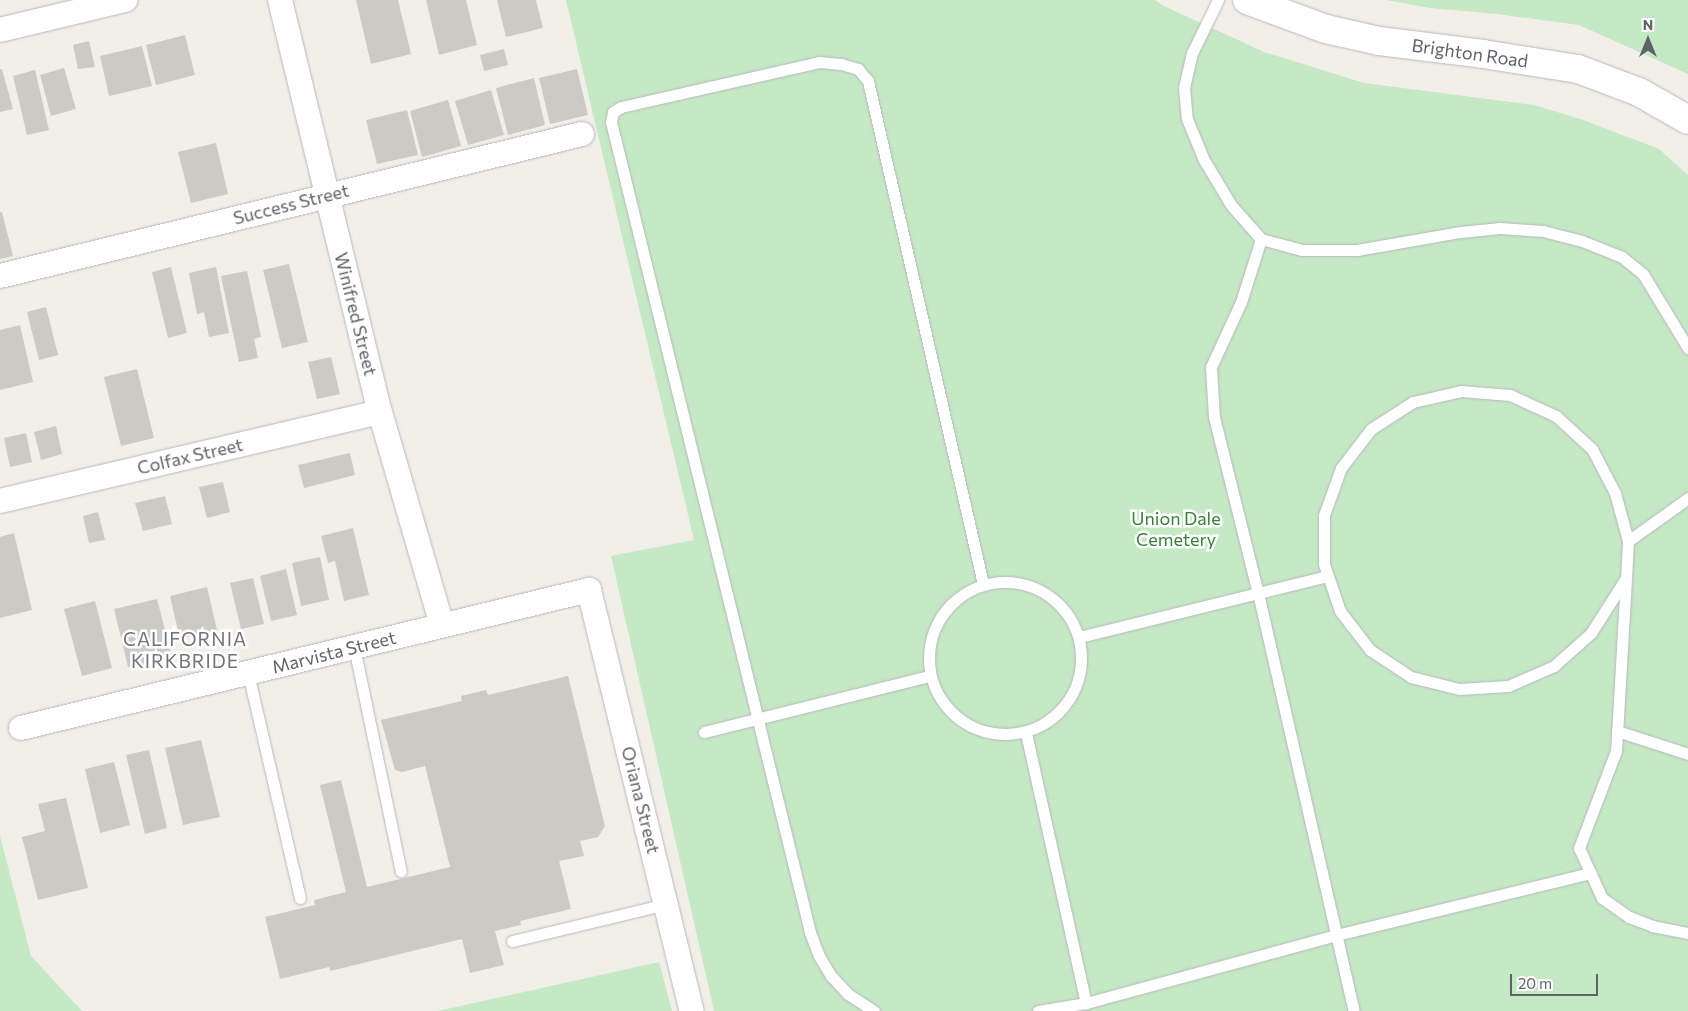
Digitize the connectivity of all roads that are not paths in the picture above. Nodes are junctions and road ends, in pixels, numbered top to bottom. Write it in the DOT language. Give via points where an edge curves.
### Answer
graph roads {
  1 [pos="125,0"];
  2 [pos="280,0"];
  3 [pos="1218,0"];
  4 [pos="1247,0"];
  5 [pos="0,30"];
  6 [pos="1688,120"];
  7 [pos="582,134"];
  8 [pos="327,195"];
  9 [pos="1261,239"];
  10 [pos="0,276"];
  11 [pos="1688,348"];
  12 [pos="380,412"];
  13 [pos="1688,498"];
  14 [pos="0,501"];
  15 [pos="1628,542"];
  16 [pos="1328,576"];
  17 [pos="1626,578"];
  18 [pos="983,584"];
  19 [pos="589,590"];
  20 [pos="1258,593"];
  21 [pos="442,625"];
  22 [pos="1079,637"];
  23 [pos="354,647"];
  24 [pos="248,673"];
  25 [pos="929,676"];
  26 [pos="757,718"];
  27 [pos="21,728"];
  28 [pos="1617,731"];
  29 [pos="704,732"];
  30 [pos="1026,733"];
  31 [pos="1688,754"];
  32 [pos="401,871"];
  33 [pos="1591,873"];
  34 [pos="300,898"];
  35 [pos="666,904"];
  36 [pos="1688,933"];
  37 [pos="1336,935"];
  38 [pos="512,941"];
  39 [pos="1086,1003"];
  40 [pos="692,1011"];
  41 [pos="874,1011"];
  42 [pos="1038,1011"];
  43 [pos="1354,1011"];
  1 -- 5 [label="street"];
  2 -- 8 [label="street, Winifred Street"];
  3 -- 9 [label="lane" via="1192,53 1184,87 1187,119 1204,160 1231,206"];
  4 -- 6 [label="street, Brighton Road" via="1326,29 1379,41 1578,69 1639,92"];
  7 -- 8 [label="street, Success Street"];
  8 -- 10 [label="street, Success Street"];
  8 -- 12 [label="street, Winifred Street"];
  9 -- 11 [label="lane" via="1302,250 1357,250 1500,228 1543,231 1582,240 1622,257 1643,274"];
  9 -- 20 [label="lane" via="1241,302 1211,367 1214,417"];
  12 -- 14 [label="street, Colfax Street"];
  12 -- 21 [label="street, Winifred Street"];
  13 -- 15 [label="lane"];
  15 -- 16 [label="lane" via="1615,493 1592,449 1556,416 1510,395 1461,391 1413,402 1371,429 1341,468 1324,515 1324,564"];
  15 -- 17 [label="lane"];
  16 -- 17 [label="lane" via="1340,611 1370,650 1411,677 1459,689 1508,686 1554,666 1591,633"];
  16 -- 20 [label="lane"];
  17 -- 28 [label="lane"];
  18 -- 22 [label="lane" via="1013,582 1042,591 1065,610"];
  18 -- 25 [label="lane" via="956,598 937,622 928,650"];
  18 -- 26 [label="lane" via="868,81 858,69 819,62 621,107 613,112 611,122"];
  19 -- 21 [label="street, Marvista Street"];
  19 -- 35 [label="street, Oriana Street"];
  20 -- 22 [label="lane"];
  20 -- 37 [label="lane"];
  21 -- 23 [label="street, Marvista Street"];
  22 -- 30 [label="lane" via="1082,667 1072,696 1053,718"];
  23 -- 24 [label="street, Marvista Street"];
  23 -- 32 [label="lane"];
  24 -- 27 [label="street, Marvista Street"];
  24 -- 34 [label="lane"];
  25 -- 26 [label="lane"];
  25 -- 30 [label="lane" via="944,707 967,726 996,735"];
  26 -- 29 [label="lane"];
  26 -- 41 [label="lane" via="810,932 819,956 831,976 848,994"];
  28 -- 31 [label="lane"];
  28 -- 33 [label="lane" via="1616,751 1579,848"];
  30 -- 39 [label="lane"];
  33 -- 36 [label="lane" via="1602,898 1629,917 1652,926"];
  33 -- 37 [label="lane"];
  35 -- 38 [label="lane"];
  35 -- 40 [label="street, Oriana Street"];
  37 -- 39 [label="lane"];
  37 -- 43 [label="lane"];
  39 -- 42 [label="lane"];
}
